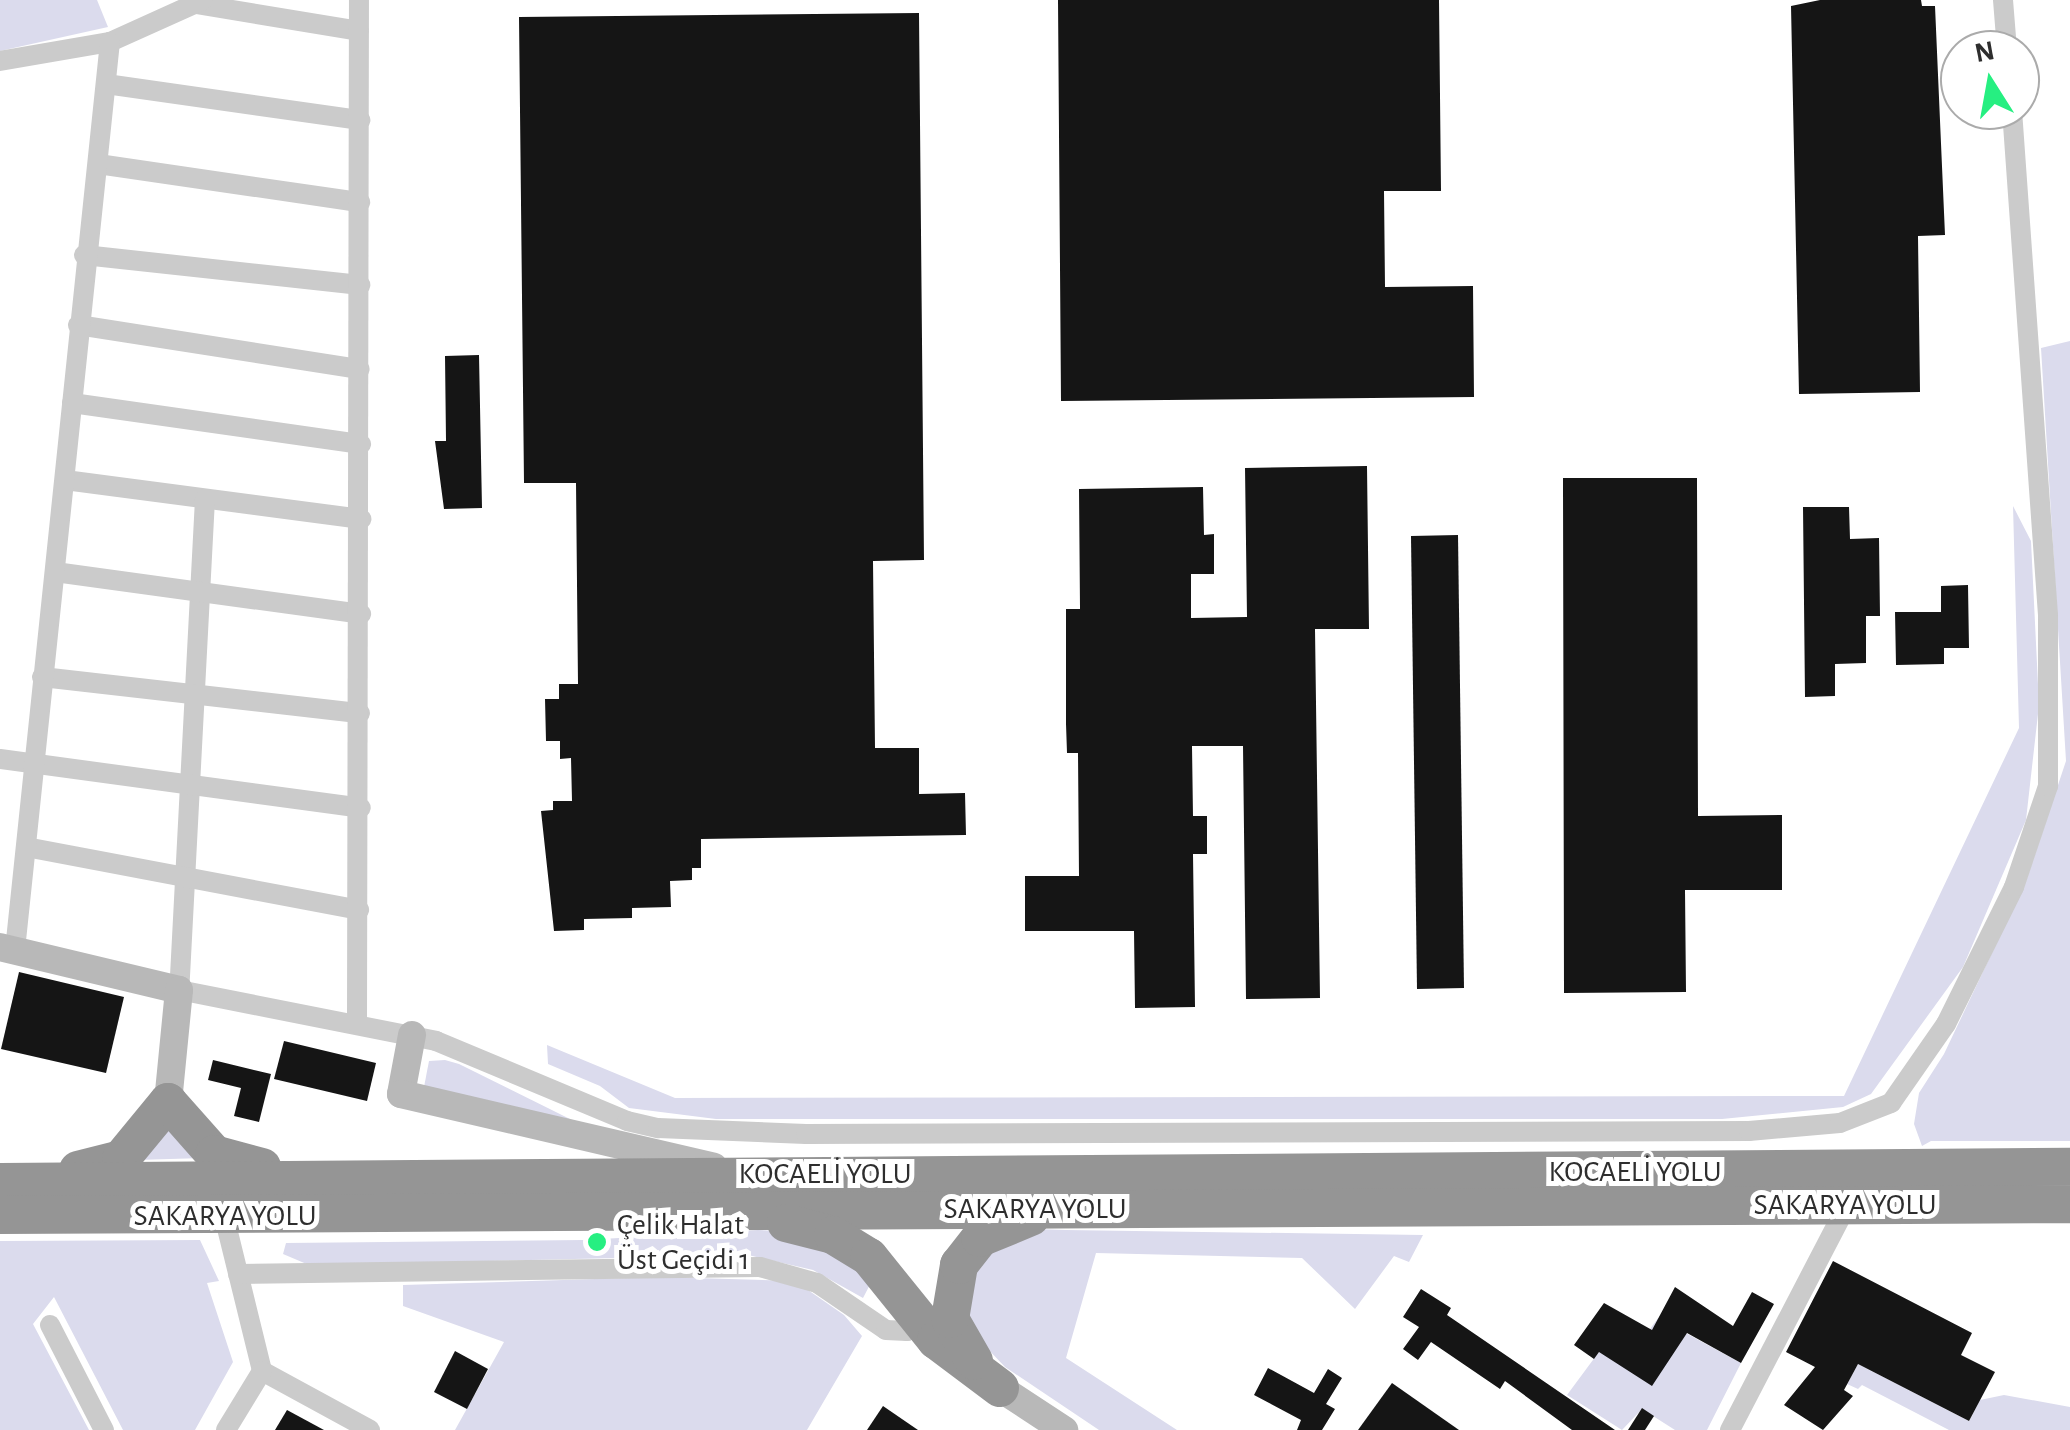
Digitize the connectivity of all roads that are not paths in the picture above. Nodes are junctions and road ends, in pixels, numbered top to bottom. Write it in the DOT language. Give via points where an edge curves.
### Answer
graph roads {
  1 [pos="360,0"];
  2 [pos="2003,0"];
  3 [pos="200,2"];
  4 [pos="2006,30"];
  5 [pos="359,31"];
  6 [pos="110,42"];
  7 [pos="0,60"];
  8 [pos="106,84"];
  9 [pos="360,120"];
  10 [pos="2013,130"];
  11 [pos="98,164"];
  12 [pos="360,202"];
  13 [pos="84,254"];
  14 [pos="360,286"];
  15 [pos="78,325"];
  16 [pos="360,369"];
  17 [pos="72,403"];
  18 [pos="360,444"];
  19 [pos="65,480"];
  20 [pos="205,499"];
  21 [pos="360,519"];
  22 [pos="55,572"];
  23 [pos="198,593"];
  24 [pos="361,614"];
  25 [pos="42,676"];
  26 [pos="192,695"];
  27 [pos="360,713"];
  28 [pos="0,759"];
  29 [pos="35,764"];
  30 [pos="190,787"];
  31 [pos="361,808"];
  32 [pos="26,847"];
  33 [pos="186,879"];
  34 [pos="360,910"];
  35 [pos="7,949"];
  36 [pos="179,990"];
  37 [pos="357,1023"];
  38 [pos="412,1035"];
  39 [pos="168,1102"];
  40 [pos="2070,1167"];
  41 [pos="745,1174"];
  42 [pos="0,1180"];
  43 [pos="420,1180"];
  44 [pos="1847,1204"];
  45 [pos="2070,1204"];
  46 [pos="695,1209"];
  47 [pos="1062,1209"];
  48 [pos="0,1215"];
  49 [pos="224,1216"];
  50 [pos="238,1274"];
  51 [pos="920,1321"];
  52 [pos="50,1324"];
  53 [pos="262,1371"];
  54 [pos="1000,1388"];
  55 [pos="104,1430"];
  56 [pos="226,1430"];
  57 [pos="370,1430"];
  58 [pos="1064,1430"];
  59 [pos="1730,1430"];
  1 -- 5 [label="street"];
  2 -- 4 [label="street"];
  3 -- 5 [label="street"];
  3 -- 6 [label="street"];
  5 -- 9 [label="street"];
  6 -- 7 [label="street"];
  6 -- 8 [label="street"];
  8 -- 9 [label="street"];
  8 -- 11 [label="street"];
  9 -- 12 [label="street"];
  10 -- 38 [label="street" via="2048,615 2048,786 2014,887 1963,990 1891,1103 1840,1123 1749,1131 721,1132 627,1122"];
  11 -- 12 [label="street"];
  11 -- 13 [label="street"];
  12 -- 14 [label="street"];
  13 -- 14 [label="street"];
  13 -- 15 [label="street"];
  14 -- 16 [label="street"];
  15 -- 16 [label="street"];
  15 -- 17 [label="street"];
  16 -- 18 [label="street"];
  17 -- 18 [label="street"];
  17 -- 19 [label="street"];
  18 -- 21 [label="street"];
  19 -- 20 [label="street"];
  19 -- 22 [label="street"];
  20 -- 21 [label="street"];
  20 -- 23 [label="street"];
  21 -- 24 [label="street"];
  22 -- 23 [label="street"];
  22 -- 25 [label="street"];
  23 -- 24 [label="street"];
  23 -- 26 [label="street"];
  24 -- 27 [label="street"];
  25 -- 26 [label="street"];
  25 -- 29 [label="street"];
  26 -- 27 [label="street"];
  26 -- 30 [label="street"];
  27 -- 31 [label="street"];
  28 -- 29 [label="street"];
  29 -- 30 [label="street"];
  29 -- 32 [label="street"];
  30 -- 31 [label="street"];
  30 -- 33 [label="street"];
  31 -- 34 [label="street"];
  32 -- 33 [label="street"];
  32 -- 35 [label="street"];
  33 -- 34 [label="street"];
  33 -- 36 [label="street"];
  34 -- 37 [label="street"];
  35 -- 36 [label="street"];
  36 -- 37 [label="street"];
  36 -- 39 [label="street"];
  37 -- 38 [label="street"];
  38 -- 41 [label="street" via="401,1094"];
  39 -- 42 [label="highway" via="121,1159"];
  39 -- 43 [label="highway" via="199,1144 230,1162"];
  40 -- 41 [label="highway, KOCAELİ YOLU"];
  41 -- 43 [label="highway, KOCAELİ YOLU"];
  42 -- 43 [label="highway, KOCAELİ YOLU"];
  44 -- 45 [label="highway, SAKARYA YOLU"];
  44 -- 47 [label="highway, SAKARYA YOLU"];
  44 -- 59 [label="street"];
  46 -- 47 [label="highway, SAKARYA YOLU"];
  46 -- 49 [label="highway, SAKARYA YOLU"];
  46 -- 51 [label="highway" via="798,1225 852,1244"];
  47 -- 54 [label="highway" via="980,1238 953,1281 954,1334"];
  48 -- 49 [label="highway, SAKARYA YOLU"];
  49 -- 50 [label="street"];
  50 -- 51 [label="street" via="760,1267 817,1283 886,1330 907,1331"];
  50 -- 53 [label="street"];
  51 -- 54 [label="highway" via="954,1358"];
  52 -- 55 [label="street"];
  53 -- 56 [label="street"];
  53 -- 57 [label="street"];
  54 -- 58 [label="street"];
}
